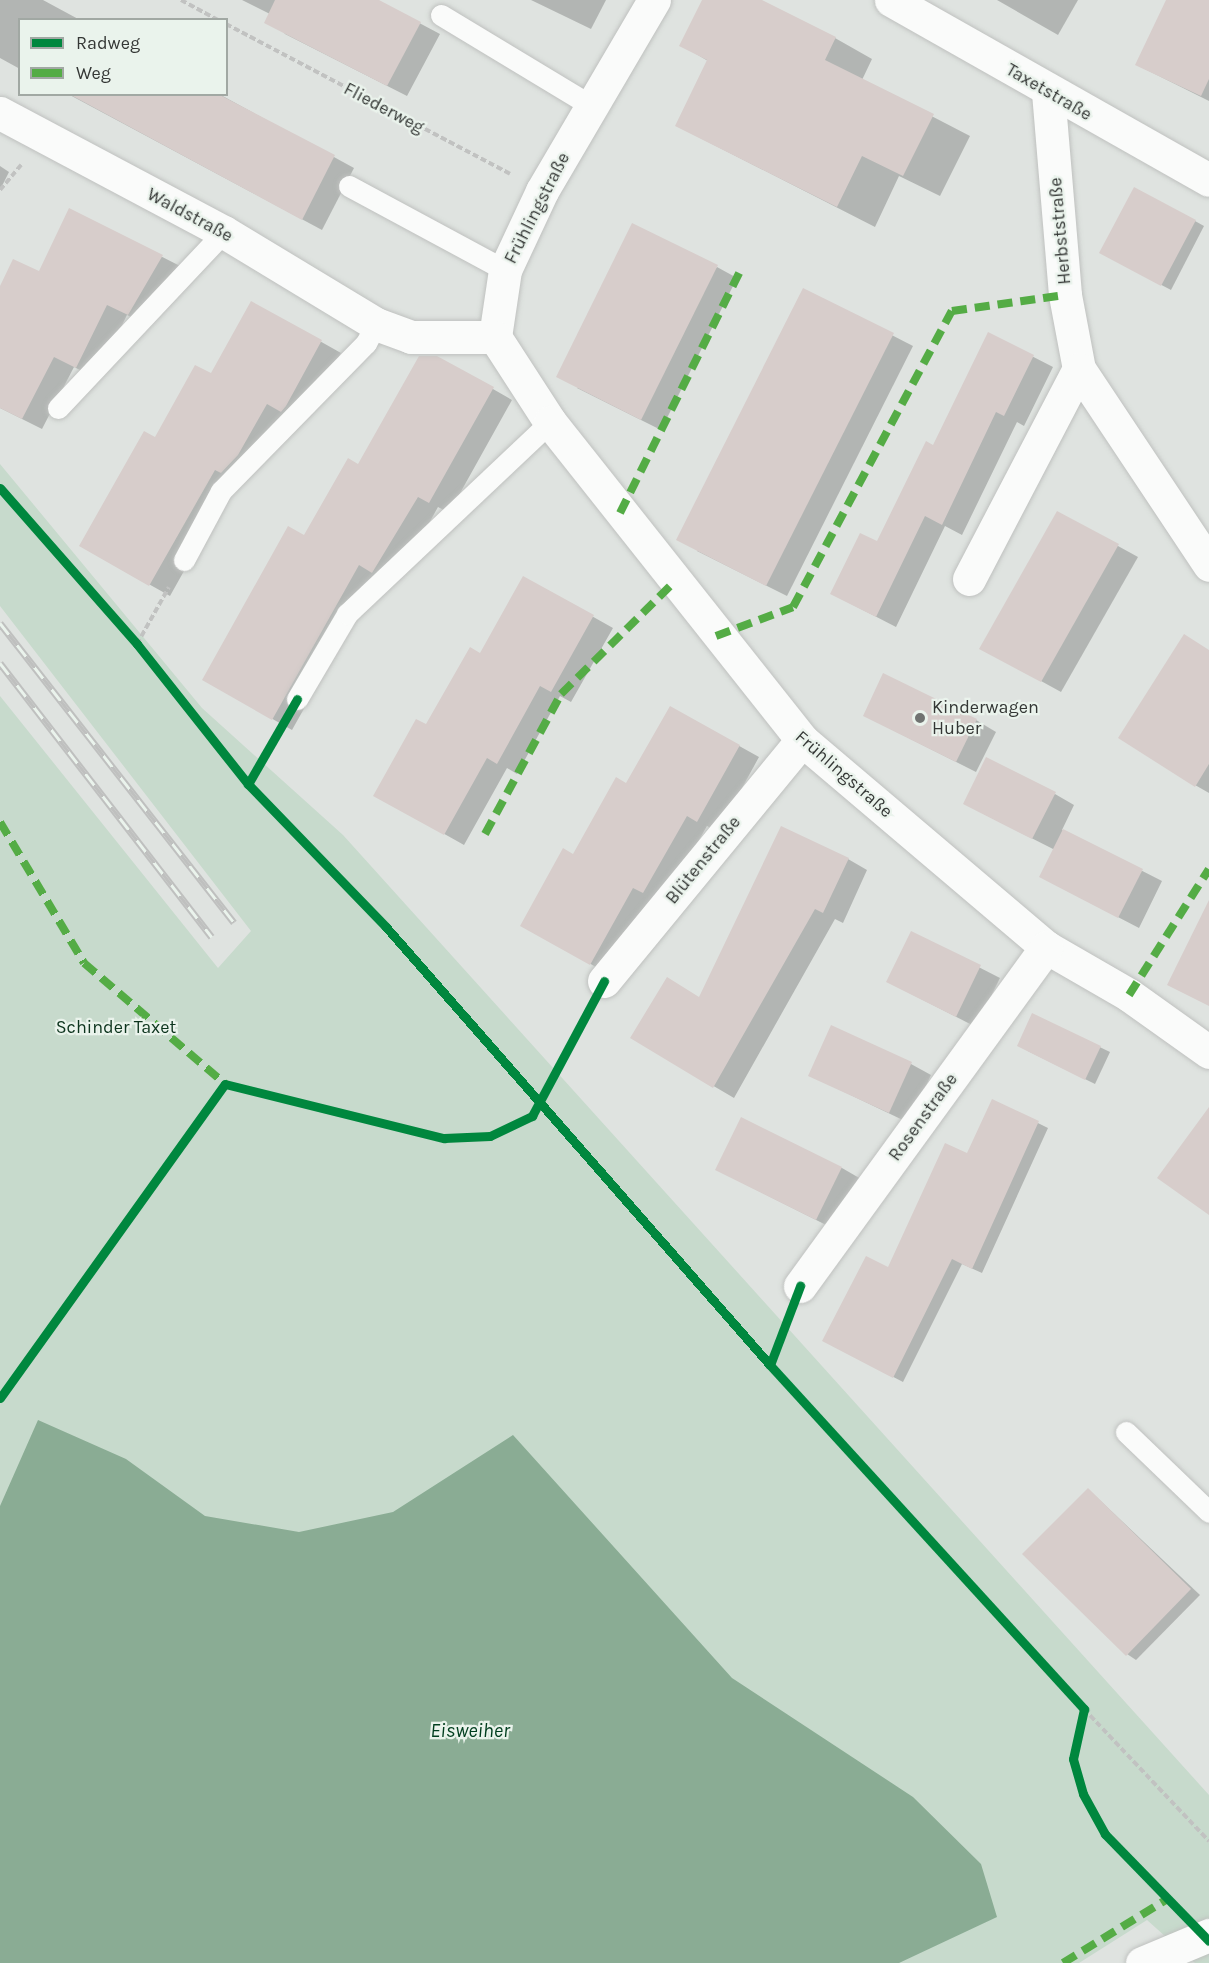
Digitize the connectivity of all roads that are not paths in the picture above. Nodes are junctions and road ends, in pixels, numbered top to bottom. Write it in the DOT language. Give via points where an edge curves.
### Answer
graph roads {
  1 [pos="654,0"];
  2 [pos="891,0"];
  3 [pos="441,15"];
  4 [pos="1048,92"];
  5 [pos="592,106"];
  6 [pos="0,113"];
  7 [pos="1209,180"];
  8 [pos="349,186"];
  9 [pos="224,231"];
  10 [pos="505,270"];
  11 [pos="376,324"];
  12 [pos="495,337"];
  13 [pos="1079,369"];
  14 [pos="58,408"];
  15 [pos="550,422"];
  16 [pos="184,560"];
  17 [pos="1209,565"];
  18 [pos="969,579"];
  19 [pos="297,699"];
  20 [pos="802,740"];
  21 [pos="1046,947"];
  22 [pos="604,981"];
  23 [pos="1209,1052"];
  24 [pos="800,1286"];
  25 [pos="1126,1432"];
  26 [pos="1209,1512"];
  27 [pos="1209,1935"];
  28 [pos="1143,1963"];
  1 -- 5 [label="street, Frühlingstraße"];
  2 -- 4 [label="street, Taxetstraße"];
  3 -- 5 [label="lane"];
  4 -- 7 [label="street, Taxetstraße"];
  4 -- 13 [label="street, Herbststraße" via="1065,295"];
  5 -- 10 [label="street, Frühlingstraße" via="542,192"];
  6 -- 9 [label="street, Waldstraße"];
  8 -- 10 [label="lane"];
  9 -- 11 [label="street, Waldstraße"];
  9 -- 14 [label="lane"];
  10 -- 12 [label="street, Frühlingstraße"];
  11 -- 12 [label="street, Waldstraße" via="411,337"];
  11 -- 16 [label="lane" via="366,343 221,491"];
  12 -- 15 [label="street, Frühlingstraße"];
  13 -- 17 [label="street, Herbststraße"];
  13 -- 18 [label="street"];
  15 -- 19 [label="lane" via="347,614"];
  15 -- 20 [label="street, Frühlingstraße"];
  20 -- 21 [label="street, Frühlingstraße"];
  20 -- 22 [label="street, Blütenstraße"];
  21 -- 23 [label="street, Frühlingstraße" via="1129,995"];
  21 -- 24 [label="street, Rosenstraße"];
  25 -- 26 [label="lane"];
  27 -- 28 [label="street"];
}
